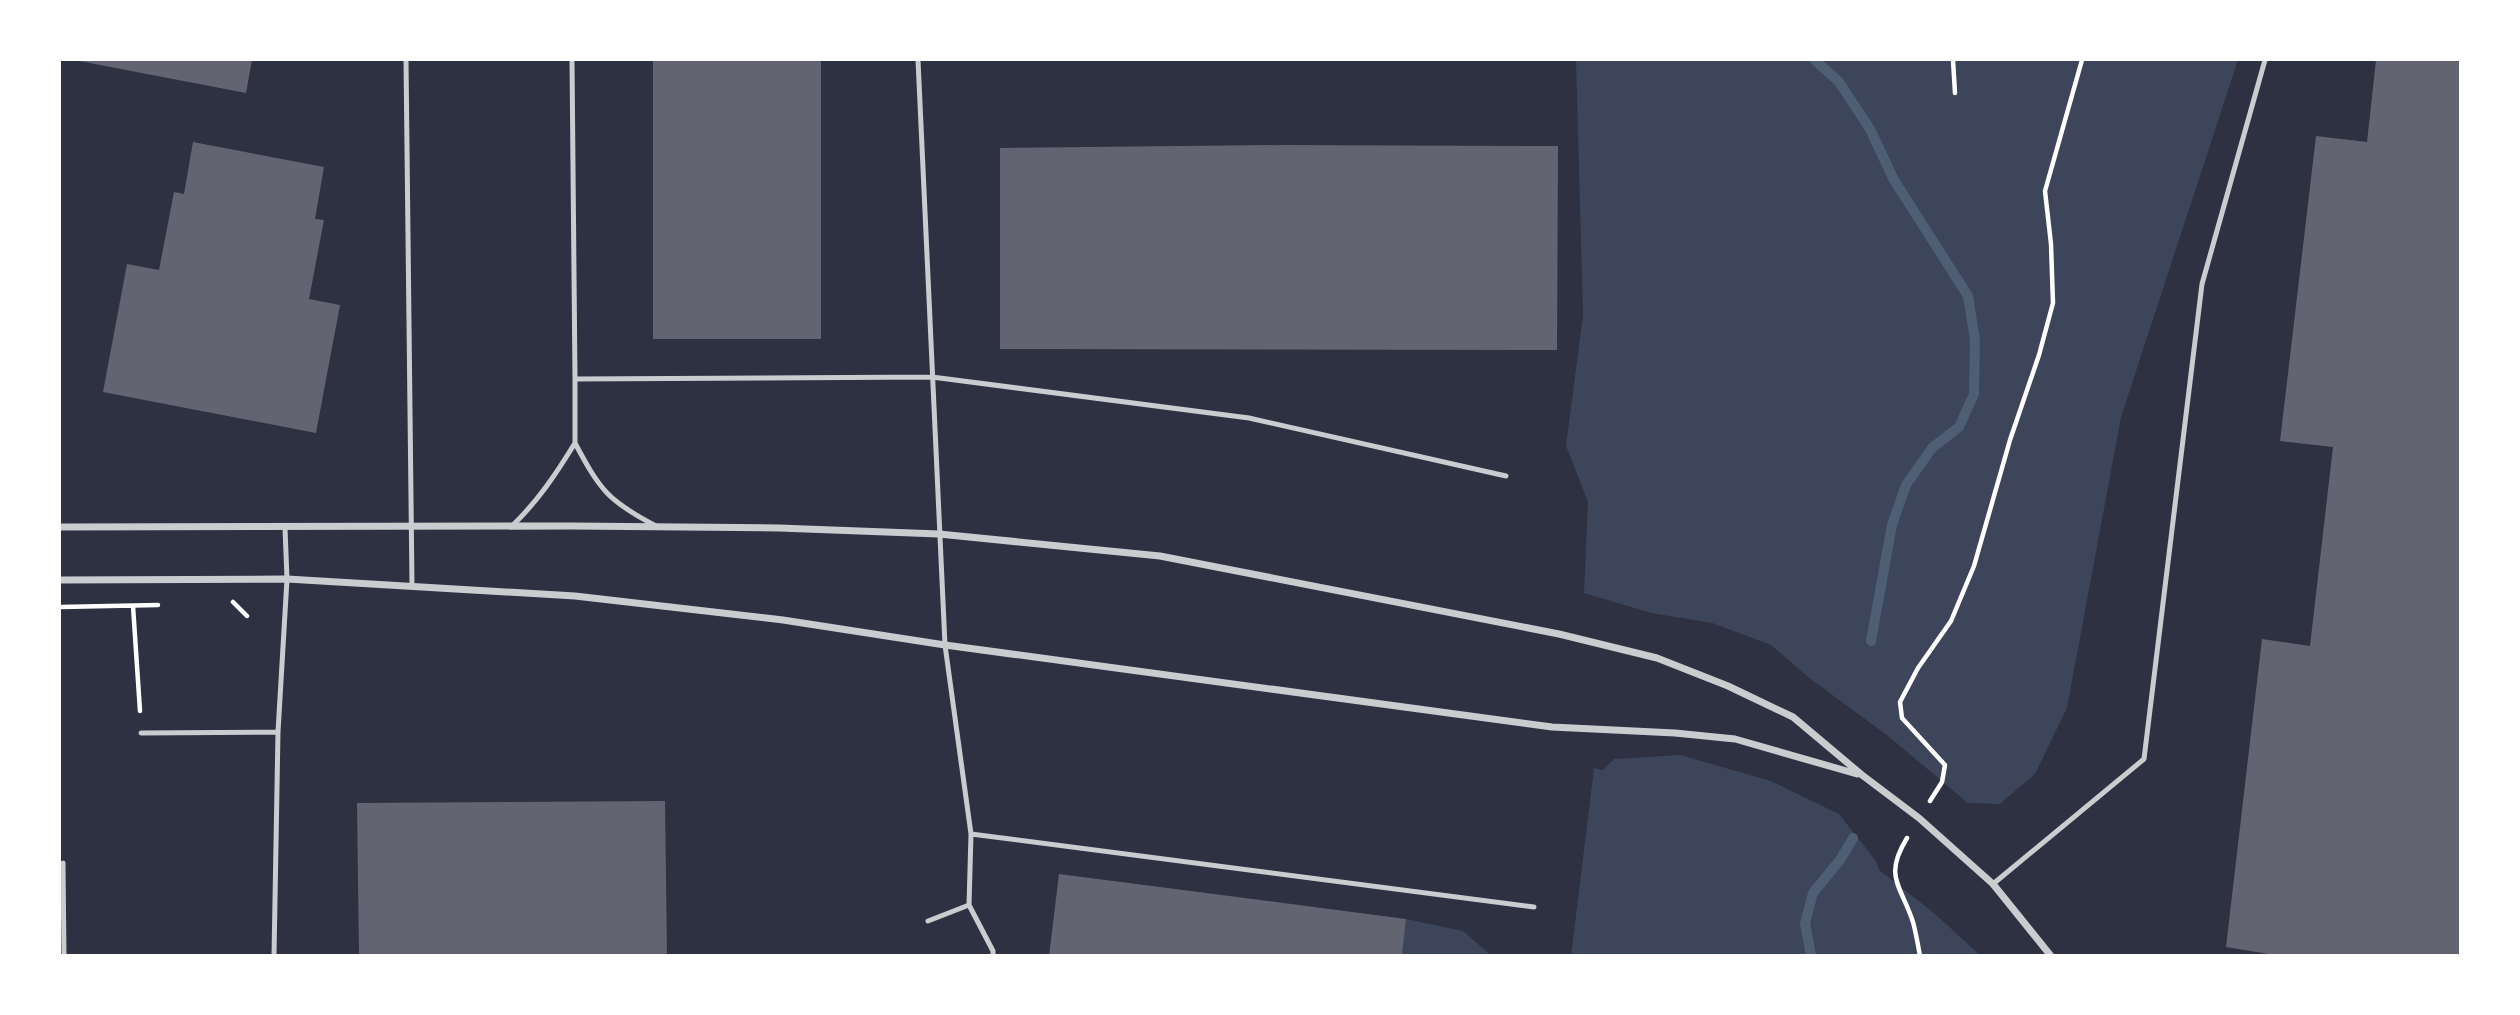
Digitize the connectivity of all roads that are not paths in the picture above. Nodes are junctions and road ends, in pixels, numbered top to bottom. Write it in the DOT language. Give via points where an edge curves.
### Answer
graph roads {
  1 [pos="405,60"];
  2 [pos="572,60"];
  3 [pos="918,60"];
  4 [pos="2265,60"];
  5 [pos="933,377"];
  6 [pos="575,379"];
  7 [pos="575,443"];
  8 [pos="1506,475"];
  9 [pos="409,526"];
  10 [pos="512,526"];
  11 [pos="60,527"];
  12 [pos="659,527"];
  13 [pos="285,528"];
  14 [pos="939,534"];
  15 [pos="287,579"];
  16 [pos="60,580"];
  17 [pos="411,586"];
  18 [pos="945,645"];
  19 [pos="278,732"];
  20 [pos="141,733"];
  21 [pos="1862,775"];
  22 [pos="971,834"];
  23 [pos="63,863"];
  24 [pos="1993,884"];
  25 [pos="969,905"];
  26 [pos="1534,907"];
  27 [pos="928,921"];
  28 [pos="64,956"];
  29 [pos="274,956"];
  30 [pos="993,956"];
  31 [pos="2050,956"];
  1 -- 9 [label="lane"];
  2 -- 6 [label="lane"];
  3 -- 5 [label="lane"];
  4 -- 24 [label="lane" via="2202,284 2144,760"];
  5 -- 6 [label="lane"];
  5 -- 8 [label="lane" via="1249,418"];
  5 -- 14 [label="lane"];
  6 -- 7 [label="lane"];
  7 -- 10 [label="lane" via="536,503"];
  7 -- 12 [label="lane" via="608,496"];
  9 -- 10 [label="street"];
  9 -- 13 [label="street"];
  9 -- 17 [label="lane"];
  10 -- 12 [label="street"];
  11 -- 13 [label="street"];
  12 -- 14 [label="street"];
  13 -- 15 [label="lane"];
  14 -- 18 [label="lane"];
  14 -- 21 [label="street" via="1160,556 1559,634 1657,658 1793,717"];
  15 -- 16 [label="street"];
  15 -- 17 [label="street"];
  15 -- 19 [label="lane"];
  17 -- 18 [label="street" via="575,596 783,620"];
  18 -- 21 [label="street" via="1552,727 1735,739"];
  18 -- 22 [label="lane"];
  19 -- 20 [label="lane"];
  19 -- 29 [label="lane"];
  21 -- 24 [label="street"];
  22 -- 25 [label="lane"];
  22 -- 26 [label="lane"];
  23 -- 28 [label="lane"];
  24 -- 31 [label="street"];
  25 -- 27 [label="lane"];
  25 -- 30 [label="lane"];
}
